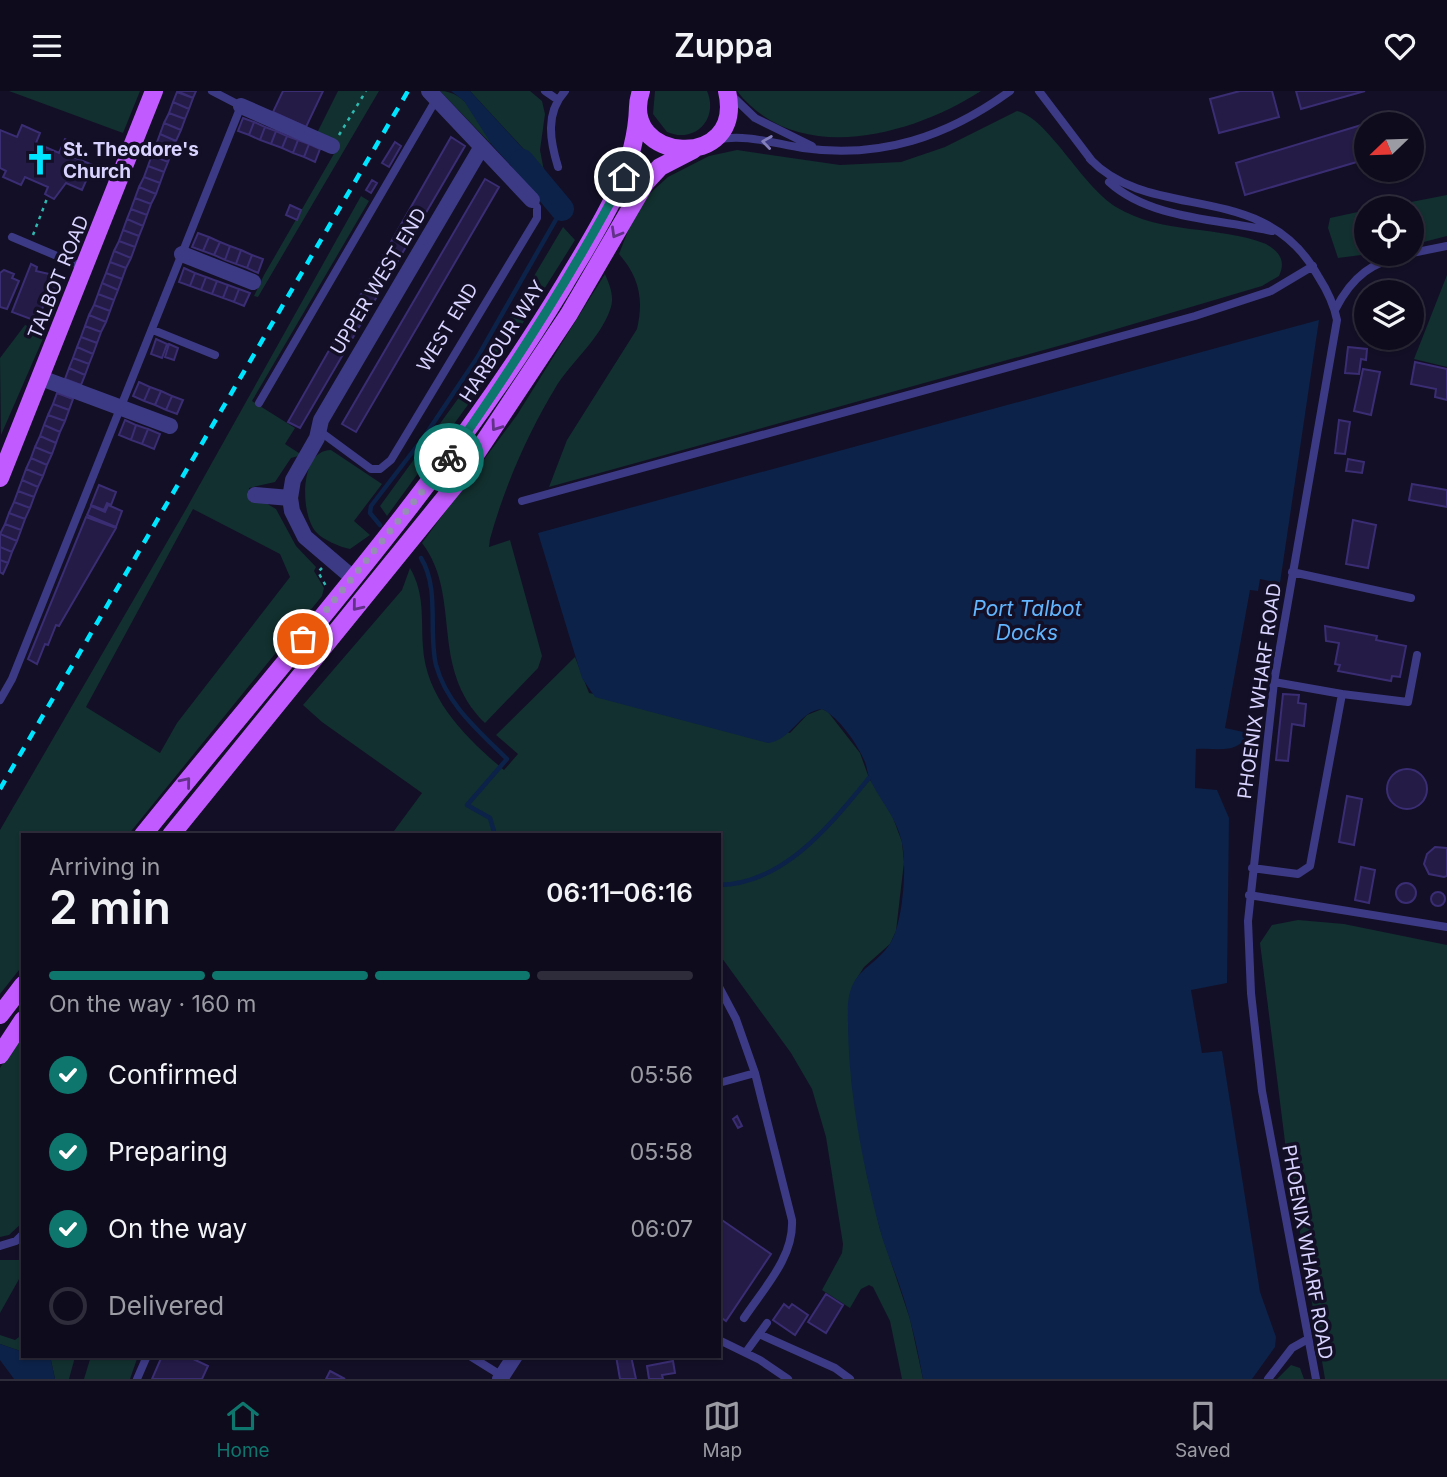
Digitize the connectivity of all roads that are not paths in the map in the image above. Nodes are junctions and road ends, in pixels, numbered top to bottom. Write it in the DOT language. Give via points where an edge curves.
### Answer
graph roads {
  1 [pos="154,91"];
  2 [pos="212,91"];
  3 [pos="545,91"];
  4 [pos="565,91"];
  5 [pos="728,91"];
  6 [pos="1010,91"];
  7 [pos="1039,91"];
  8 [pos="433,95"];
  9 [pos="637,99"];
  10 [pos="558,100"];
  11 [pos="242,106"];
  12 [pos="710,142"];
  13 [pos="332,146"];
  14 [pos="481,148"];
  15 [pos="693,150"];
  16 [pos="823,151"];
  17 [pos="1090,159"];
  18 [pos="558,167"];
  19 [pos="532,200"];
  20 [pos="12,237"];
  21 [pos="1288,237"];
  22 [pos="1447,246"];
  23 [pos="1424,250"];
  24 [pos="182,254"];
  25 [pos="1313,266"];
  26 [pos="1373,266"];
  27 [pos="85,268"];
  28 [pos="253,282"];
  29 [pos="1335,310"];
  30 [pos="153,330"];
  31 [pos="215,355"];
  32 [pos="41,378"];
  33 [pos="259,404"];
  34 [pos="122,408"];
  35 [pos="170,426"];
  36 [pos="318,434"];
  37 [pos="0,478"];
  38 [pos="255,495"];
  39 [pos="290,498"];
  40 [pos="522,501"];
  41 [pos="1292,572"];
  42 [pos="353,578"];
  43 [pos="1410,597"];
  44 [pos="1417,655"];
  45 [pos="1274,682"];
  46 [pos="1342,694"];
  47 [pos="0,700"];
  48 [pos="146,833"];
  49 [pos="173,833"];
  50 [pos="1252,869"];
  51 [pos="1249,895"];
  52 [pos="1447,927"];
  53 [pos="21,988"];
  54 [pos="721,991"];
  55 [pos="0,1015"];
  56 [pos="21,1023"];
  57 [pos="0,1055"];
  58 [pos="755,1073"];
  59 [pos="721,1082"];
  60 [pos="21,1236"];
  61 [pos="0,1246"];
  62 [pos="744,1318"];
  63 [pos="767,1323"];
  64 [pos="760,1334"];
  65 [pos="1308,1339"];
  66 [pos="721,1341"];
  67 [pos="746,1352"];
  68 [pos="146,1358"];
  69 [pos="473,1358"];
  70 [pos="514,1358"];
  71 [pos="501,1378"];
  72 [pos="138,1379"];
  73 [pos="788,1379"];
  74 [pos="850,1379"];
  75 [pos="1268,1379"];
  76 [pos="1316,1379"];
  1 -- 27 [label="main road, TALBOT ROAD"];
  2 -- 11 [label="lane"];
  3 -- 10 [label="lane"];
  4 -- 10 [label="lane"];
  5 -- 12 [label="main road" via="726,123"];
  5 -- 16 [label="lane" via="755,118"];
  6 -- 16 [label="lane" via="970,119 902,146"];
  7 -- 17 [label="lane"];
  8 -- 14 [label="street, WEST END"];
  8 -- 33 [label="lane"];
  9 -- 15 [label="main road" via="646,131 657,142"];
  9 -- 42 [label="main road, HARBOUR WAY" via="637,134 624,177 593,236 536,331 435,477"];
  10 -- 18 [label="lane" via="550,124"];
  11 -- 13 [label="street"];
  11 -- 24 [label="lane"];
  12 -- 15 [label="main road"];
  16 -- 12 [label="lane, one-way" via="731,138"];
  14 -- 19 [label="street, WEST END"];
  14 -- 36 [label="street, UPPER WEST END" via="321,420"];
  15 -- 49 [label="main road, one-way" via="660,167 646,182 548,347 456,484"];
  17 -- 21 [label="lane, PHOENIX WHARF ROAD" via="1120,183 1226,208"];
  17 -- 21 [label="lane" via="1112,185 1141,201"];
  19 -- 36 [label="lane, WEST END" via="537,218 391,460 380,469 371,469"];
  20 -- 27 [label="lane"];
  21 -- 25 [label="lane, PHOENIX WHARF ROAD"];
  22 -- 23 [label="lane"];
  24 -- 28 [label="street"];
  24 -- 30 [label="lane"];
  25 -- 29 [label="lane, PHOENIX WHARF ROAD"];
  25 -- 40 [label="lane" via="1279,287 1195,316"];
  26 -- 29 [label="lane" via="1355,277"];
  27 -- 32 [label="main road, TALBOT ROAD"];
  29 -- 41 [label="lane, PHOENIX WHARF ROAD" via="1336,332"];
  30 -- 31 [label="lane"];
  30 -- 34 [label="lane"];
  32 -- 34 [label="street"];
  32 -- 37 [label="main road, TALBOT ROAD"];
  34 -- 35 [label="street"];
  34 -- 47 [label="lane"];
  36 -- 39 [label="street, UPPER WEST END" via="293,480"];
  38 -- 39 [label="street"];
  39 -- 42 [label="street" via="305,537"];
  41 -- 43 [label="lane"];
  41 -- 45 [label="lane, PHOENIX WHARF ROAD"];
  48 -- 42 [label="main road, HARBOUR WAY, one-way"];
  44 -- 46 [label="lane" via="1408,702"];
  45 -- 46 [label="lane"];
  45 -- 50 [label="lane, PHOENIX WHARF ROAD"];
  46 -- 50 [label="lane" via="1310,866 1298,873"];
  50 -- 51 [label="lane, PHOENIX WHARF ROAD"];
  51 -- 52 [label="lane"];
  51 -- 65 [label="lane, PHOENIX WHARF ROAD" via="1257,1053"];
  53 -- 55 [label="main road"];
  54 -- 58 [label="lane"];
  56 -- 57 [label="main road"];
  58 -- 59 [label="lane"];
  58 -- 62 [label="lane" via="793,1230 784,1258"];
  60 -- 61 [label="lane"];
  63 -- 64 [label="lane"];
  64 -- 67 [label="lane"];
  64 -- 74 [label="lane"];
  65 -- 75 [label="lane" via="1292,1348"];
  65 -- 76 [label="lane, PHOENIX WHARF ROAD"];
  66 -- 67 [label="lane"];
  67 -- 73 [label="lane"];
  68 -- 72 [label="lane"];
  69 -- 71 [label="lane"];
  70 -- 71 [label="street"];
}
